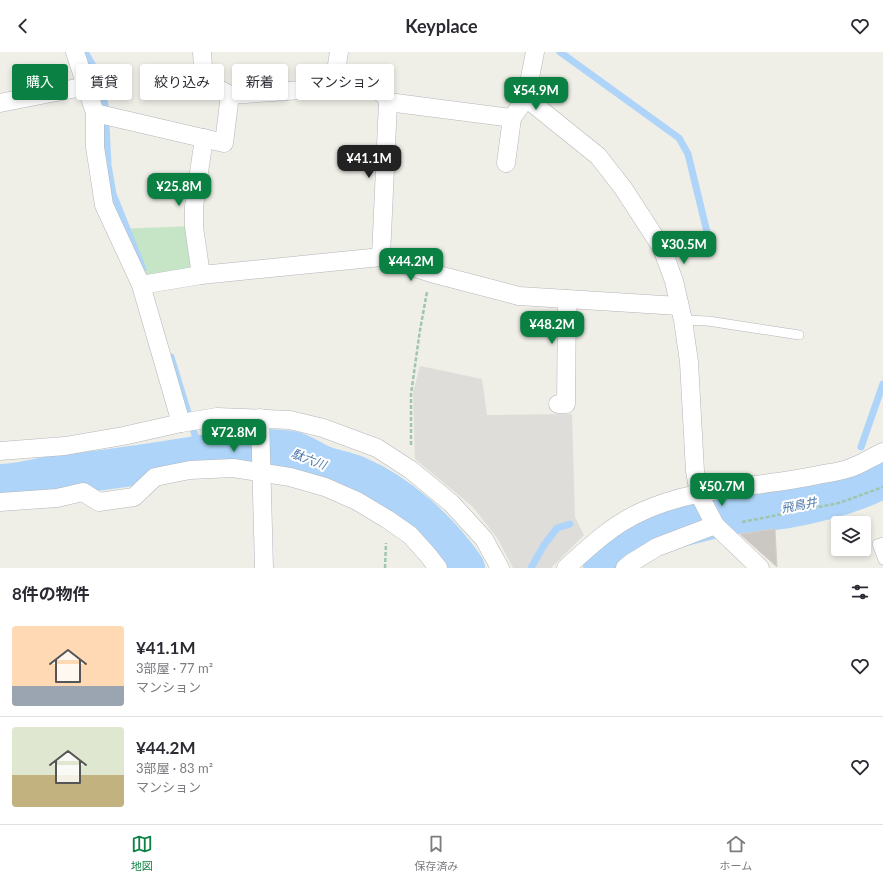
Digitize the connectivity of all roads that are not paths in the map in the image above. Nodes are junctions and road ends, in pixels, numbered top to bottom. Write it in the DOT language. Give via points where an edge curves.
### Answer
graph roads {
  1 [pos="76,52"];
  2 [pos="202,52"];
  3 [pos="339,52"];
  4 [pos="535,52"];
  5 [pos="80,64"];
  6 [pos="337,64"];
  7 [pos="76,88"];
  8 [pos="296,90"];
  9 [pos="230,94"];
  10 [pos="526,98"];
  11 [pos="91,100"];
  12 [pos="388,102"];
  13 [pos="0,103"];
  14 [pos="95,113"];
  15 [pos="512,118"];
  16 [pos="204,138"];
  17 [pos="506,163"];
  18 [pos="381,257"];
  19 [pos="201,275"];
  20 [pos="140,285"];
  21 [pos="567,299"];
  22 [pos="681,313"];
  23 [pos="800,335"];
  24 [pos="565,404"];
  25 [pos="260,418"];
  26 [pos="180,422"];
  27 [pos="0,451"];
  28 [pos="883,452"];
  29 [pos="260,472"];
  30 [pos="701,499"];
  31 [pos="0,502"];
  32 [pos="715,526"];
  33 [pos="883,542"];
  34 [pos="883,560"];
  35 [pos="264,568"];
  36 [pos="438,568"];
  37 [pos="500,568"];
  38 [pos="566,568"];
  39 [pos="625,568"];
  40 [pos="760,568"];
  1 -- 5 [label="street"];
  2 -- 9 [label="street" via="203,68 213,86"];
  3 -- 6 [label="street"];
  4 -- 10 [label="street"];
  7 -- 13 [label="street"];
  8 -- 9 [label="street"];
  9 -- 16 [label="street" via="224,143"];
  10 -- 15 [label="street"];
  10 -- 22 [label="street" via="598,156 623,188 662,248"];
  11 -- 14 [label="street"];
  12 -- 15 [label="street"];
  12 -- 18 [label="street"];
  14 -- 16 [label="street"];
  14 -- 20 [label="street" via="95,147 104,205"];
  15 -- 17 [label="street"];
  16 -- 19 [label="street" via="194,207 194,227"];
  18 -- 19 [label="street"];
  18 -- 21 [label="street" via="519,296"];
  19 -- 20 [label="street"];
  20 -- 26 [label="street"];
  21 -- 22 [label="street"];
  21 -- 24 [label="street"];
  22 -- 23 [label="lane" via="708,321"];
  22 -- 30 [label="street" via="689,362 695,471"];
  25 -- 26 [label="street" via="216,417"];
  25 -- 29 [label="street"];
  25 -- 37 [label="street" via="290,420 323,428 376,448 411,470 451,503 484,540"];
  26 -- 27 [label="street" via="123,436 65,446"];
  28 -- 30 [label="street" via="850,468"];
  29 -- 31 [label="street" via="233,468 190,470 155,477 134,497 99,502 83,492 57,498"];
  29 -- 35 [label="street"];
  29 -- 36 [label="street" via="290,476 325,486 357,501 410,535"];
  30 -- 32 [label="street"];
  30 -- 38 [label="street" via="672,500 634,515 616,526"];
  32 -- 39 [label="street" via="657,547"];
  32 -- 40 [label="street"];
  33 -- 34 [label="lane" via="877,544"];
}
